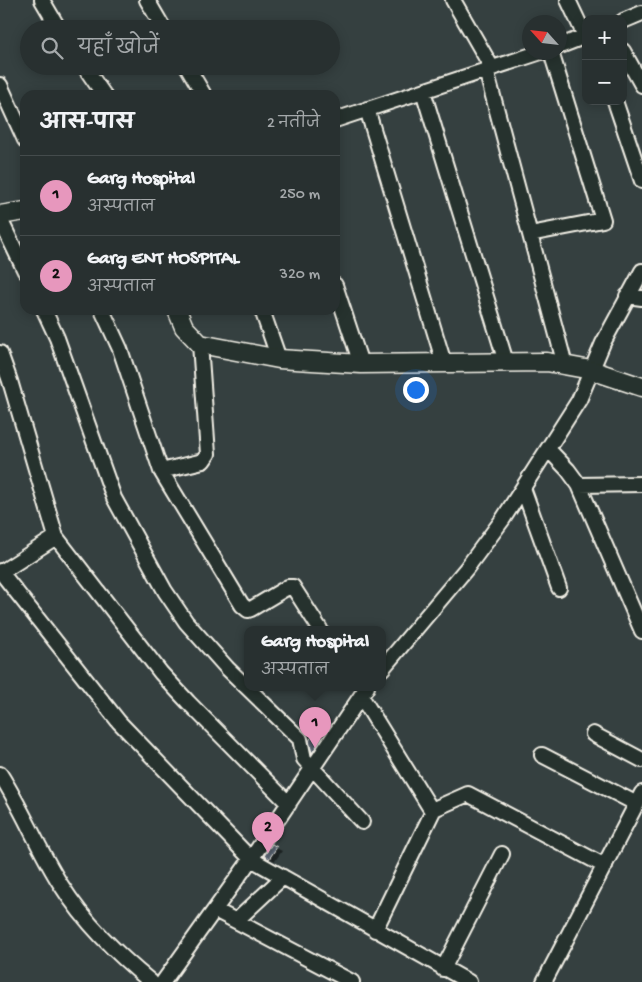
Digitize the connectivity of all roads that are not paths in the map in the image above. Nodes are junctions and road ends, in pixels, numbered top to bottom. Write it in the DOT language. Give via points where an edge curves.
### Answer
graph roads {
  1 [pos="42,0"];
  2 [pos="147,0"];
  3 [pos="453,0"];
  4 [pos="568,0"];
  5 [pos="642,13"];
  6 [pos="627,19"];
  7 [pos="54,20"];
  8 [pos="159,20"];
  9 [pos="582,30"];
  10 [pos="582,37"];
  11 [pos="567,43"];
  12 [pos="522,58"];
  13 [pos="627,58"];
  14 [pos="553,60"];
  15 [pos="489,70"];
  16 [pos="90,75"];
  17 [pos="192,75"];
  18 [pos="0,85"];
  19 [pos="642,85"];
  20 [pos="101,90"];
  21 [pos="201,90"];
  22 [pos="423,91"];
  23 [pos="616,105"];
  24 [pos="367,109"];
  25 [pos="340,118"];
  26 [pos="20,129"];
  27 [pos="642,181"];
  28 [pos="20,212"];
  29 [pos="0,217"];
  30 [pos="530,234"];
  31 [pos="20,260"];
  32 [pos="642,270"];
  33 [pos="627,296"];
  34 [pos="642,298"];
  35 [pos="340,300"];
  36 [pos="46,315"];
  37 [pos="104,315"];
  38 [pos="179,315"];
  39 [pos="264,315"];
  40 [pos="200,344"];
  41 [pos="0,353"];
  42 [pos="279,359"];
  43 [pos="506,362"];
  44 [pos="444,363"];
  45 [pos="361,364"];
  46 [pos="565,365"];
  47 [pos="591,370"];
  48 [pos="642,387"];
  49 [pos="548,449"];
  50 [pos="160,471"];
  51 [pos="579,485"];
  52 [pos="641,486"];
  53 [pos="523,488"];
  54 [pos="56,537"];
  55 [pos="0,572"];
  56 [pos="559,588"];
  57 [pos="318,626"];
  58 [pos="642,631"];
  59 [pos="386,663"];
  60 [pos="244,685"];
  61 [pos="251,691"];
  62 [pos="365,691"];
  63 [pos="367,691"];
  64 [pos="593,734"];
  65 [pos="542,755"];
  66 [pos="642,760"];
  67 [pos="313,770"];
  68 [pos="0,774"];
  69 [pos="639,798"];
  70 [pos="289,804"];
  71 [pos="432,811"];
  72 [pos="362,822"];
  73 [pos="502,854"];
  74 [pos="251,859"];
  75 [pos="605,866"];
  76 [pos="283,877"];
  77 [pos="215,910"];
  78 [pos="236,921"];
  79 [pos="375,930"];
  80 [pos="443,969"];
  81 [pos="466,981"];
  82 [pos="151,982"];
  83 [pos="163,982"];
  84 [pos="352,982"];
  85 [pos="544,982"];
  1 -- 7 [label="street"];
  2 -- 8 [label="street"];
  3 -- 15 [label="street"];
  4 -- 9 [label="street"];
  5 -- 6 [label="street"];
  10 -- 11 [label="street"];
  12 -- 15 [label="street"];
  13 -- 19 [label="street"];
  14 -- 30 [label="street" via="602,220"];
  15 -- 22 [label="street"];
  15 -- 30 [label="street"];
  16 -- 20 [label="street"];
  17 -- 21 [label="street"];
  18 -- 26 [label="street"];
  22 -- 24 [label="street"];
  22 -- 43 [label="street"];
  23 -- 27 [label="street"];
  24 -- 25 [label="street"];
  24 -- 44 [label="street"];
  28 -- 29 [label="main road"];
  29 -- 31 [label="street"];
  30 -- 46 [label="street"];
  32 -- 33 [label="street"];
  33 -- 34 [label="street"];
  33 -- 47 [label="street"];
  35 -- 45 [label="street"];
  36 -- 60 [label="street" via="58,338 114,498 165,591 186,622"];
  37 -- 50 [label="street" via="120,349"];
  38 -- 40 [label="main road" via="184,327"];
  39 -- 42 [label="street"];
  40 -- 42 [label="main road"];
  40 -- 50 [label="street" via="208,454 203,461"];
  41 -- 54 [label="street"];
  42 -- 45 [label="main road"];
  43 -- 44 [label="main road"];
  43 -- 46 [label="main road"];
  44 -- 45 [label="main road"];
  46 -- 47 [label="main road"];
  47 -- 48 [label="main road"];
  47 -- 49 [label="street" via="579,400"];
  49 -- 51 [label="street"];
  49 -- 53 [label="street"];
  50 -- 57 [label="street" via="244,608 251,609 293,587"];
  51 -- 52 [label="street"];
  51 -- 58 [label="street"];
  53 -- 56 [label="street"];
  53 -- 59 [label="street" via="466,569"];
  54 -- 55 [label="street"];
  54 -- 70 [label="street" via="171,684"];
  55 -- 74 [label="street" via="119,722"];
  61 -- 67 [label="street" via="300,739 304,759"];
  62 -- 67 [label="street"];
  63 -- 71 [label="street"];
  64 -- 66 [label="street"];
  65 -- 69 [label="street"];
  67 -- 70 [label="street"];
  67 -- 72 [label="street"];
  68 -- 82 [label="street" via="75,906 96,932"];
  69 -- 75 [label="street"];
  70 -- 74 [label="street"];
  71 -- 75 [label="street" via="471,794"];
  71 -- 79 [label="street"];
  73 -- 80 [label="street"];
  74 -- 76 [label="street"];
  74 -- 77 [label="street"];
  75 -- 85 [label="street"];
  76 -- 78 [label="street"];
  76 -- 79 [label="street"];
  77 -- 78 [label="street"];
  77 -- 83 [label="street"];
  78 -- 84 [label="street"];
  79 -- 80 [label="street"];
  80 -- 81 [label="street"];
}
